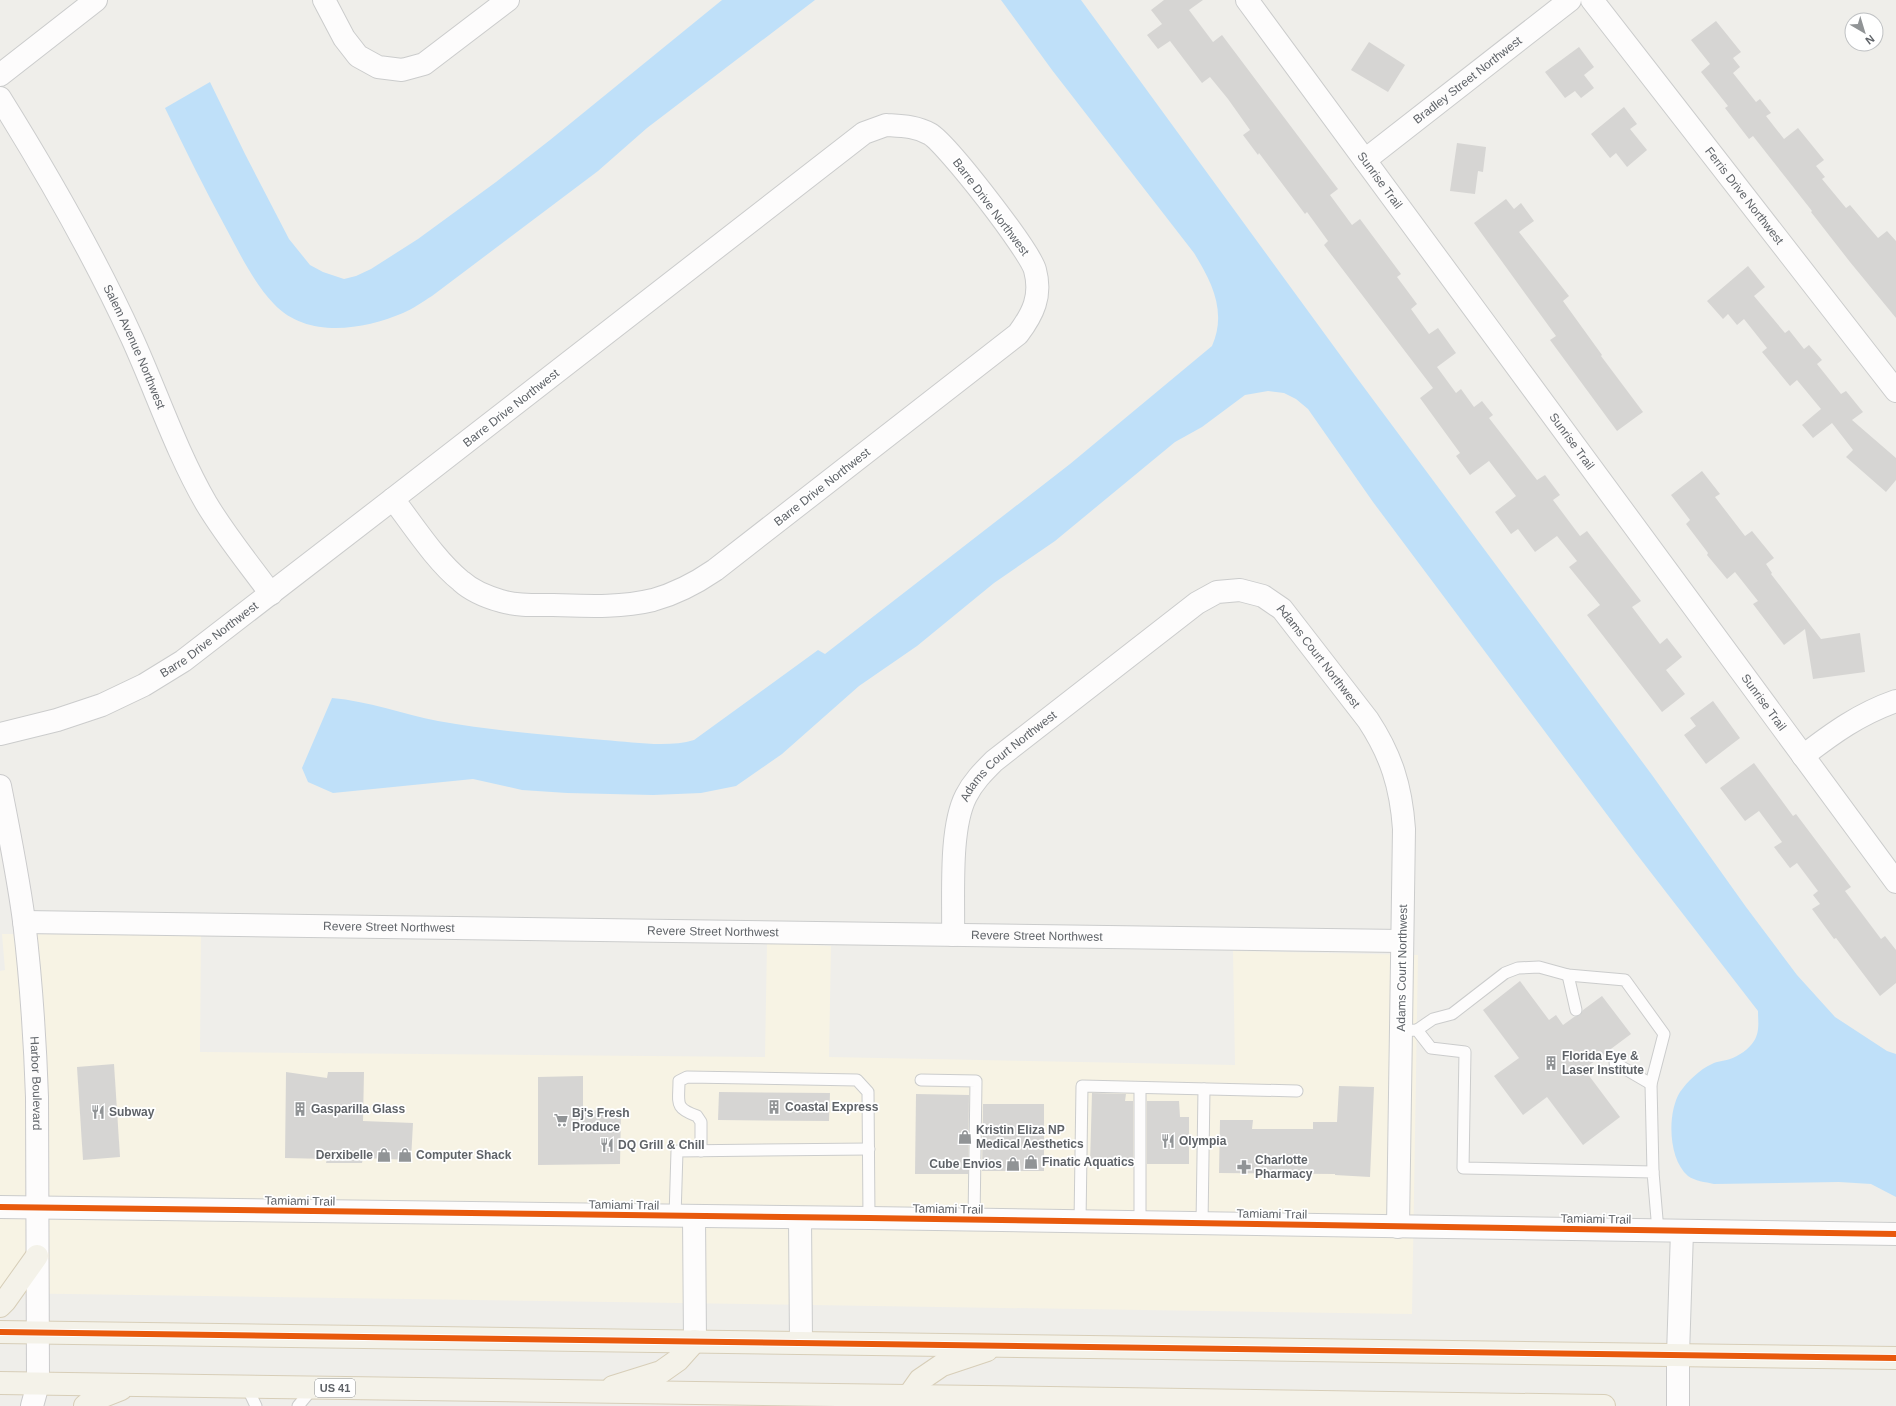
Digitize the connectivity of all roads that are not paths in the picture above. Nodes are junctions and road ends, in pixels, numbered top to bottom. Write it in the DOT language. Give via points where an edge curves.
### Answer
graph roads {
  1 [pos="96,0"];
  2 [pos="324,0"];
  3 [pos="508,0"];
  4 [pos="1247,0"];
  5 [pos="1570,0"];
  6 [pos="1592,0"];
  7 [pos="0,75"];
  8 [pos="0,98"];
  9 [pos="1365,160"];
  10 [pos="1896,391"];
  11 [pos="393,499"];
  12 [pos="271,594"];
  13 [pos="1896,701"];
  14 [pos="0,734"];
  15 [pos="1803,756"];
  16 [pos="0,786"];
  17 [pos="1896,882"];
  18 [pos="24,922"];
  19 [pos="954,935"];
  20 [pos="1402,942"];
  21 [pos="1568,975"];
  22 [pos="1576,1010"];
  23 [pos="1409,1031"];
  24 [pos="1615,1063"];
  25 [pos="922,1080"];
  26 [pos="1651,1084"];
  27 [pos="1140,1088"];
  28 [pos="1204,1089"];
  29 [pos="1297,1091"];
  30 [pos="870,1149"];
  31 [pos="701,1151"];
  32 [pos="1652,1172"];
  33 [pos="0,1207"];
  34 [pos="37,1208"];
  35 [pos="685,1217"];
  36 [pos="800,1218"];
  37 [pos="869,1218"];
  38 [pos="974,1220"];
  39 [pos="1080,1222"];
  40 [pos="1140,1223"];
  41 [pos="1202,1224"];
  42 [pos="1398,1227"];
  43 [pos="1658,1231"];
  44 [pos="1682,1231"];
  45 [pos="1896,1234"];
  46 [pos="37,1256"];
  47 [pos="0,1306"];
  48 [pos="0,1332"];
  49 [pos="38,1333"];
  50 [pos="695,1341"];
  51 [pos="801,1342"];
  52 [pos="1003,1345"];
  53 [pos="1678,1355"];
  54 [pos="1896,1358"];
  55 [pos="0,1383"];
  56 [pos="38,1384"];
  57 [pos="133,1385"];
  58 [pos="313,1388"];
  59 [pos="594,1392"];
  60 [pos="251,1397"];
  61 [pos="909,1403"];
  62 [pos="1183,1403"];
  63 [pos="1443,1405"];
  64 [pos="1519,1405"];
  65 [pos="32,1406"];
  66 [pos="47,1406"];
  67 [pos="84,1406"];
  68 [pos="298,1406"];
  69 [pos="1604,1406"];
  70 [pos="1678,1406"];
  1 -- 7 [label="street"];
  2 -- 3 [label="street" via="344,38 358,56 378,67 402,70 424,64"];
  4 -- 9 [label="street, Sunrise Trail"];
  5 -- 9 [label="street, Bradley Street Northwest"];
  6 -- 10 [label="street, Ferris Drive Northwest"];
  8 -- 12 [label="street, Salem Avenue Northwest" via="39,160 88,248 132,338 185,462 207,503"];
  9 -- 15 [label="street, Sunrise Trail"];
  11 -- 11 [label="street, Barre Drive Northwest" via="461,582 481,594 502,602 526,605 606,606 652,600 675,592 716,570 1018,334 1032,315 1038,293 1035,269 1025,249 947,149 930,134 916,128 886,125 864,133"];
  11 -- 12 [label="street, Barre Drive Northwest"];
  12 -- 14 [label="street, Barre Drive Northwest" via="183,661 137,688 102,705 57,720"];
  13 -- 15 [label="street" via="1856,718"];
  15 -- 17 [label="street, Sunrise Trail"];
  16 -- 18 [label="street, Harbor Boulevard" via="14,851"];
  18 -- 19 [label="street, Revere Street Northwest"];
  18 -- 34 [label="street, Harbor Boulevard" via="33,1011 37,1090"];
  19 -- 20 [label="street, Revere Street Northwest"];
  19 -- 20 [label="street, Adams Court Northwest" via="957,819 978,777 994,761 1197,603 1217,592 1240,590 1264,596 1282,609 1368,720 1390,760 1399,790 1404,828"];
  20 -- 23 [label="street, Adams Court Northwest"];
  21 -- 22 [label="lane"];
  21 -- 23 [label="lane" via="1539,967 1518,968 1505,974 1452,1014 1433,1019"];
  21 -- 26 [label="lane" via="1625,980 1664,1034"];
  23 -- 32 [label="lane" via="1431,1048 1465,1052 1463,1168"];
  23 -- 42 [label="street, Adams Court Northwest"];
  24 -- 26 [label="lane"];
  25 -- 38 [label="lane" via="976,1081"];
  26 -- 32 [label="lane"];
  27 -- 28 [label="lane"];
  27 -- 39 [label="lane" via="1082,1086"];
  27 -- 40 [label="lane"];
  28 -- 29 [label="lane"];
  28 -- 41 [label="lane"];
  30 -- 31 [label="lane"];
  30 -- 31 [label="lane" via="868,1092 857,1080 687,1077 679,1082 679,1104 685,1112 697,1116 701,1122"];
  30 -- 37 [label="lane"];
  31 -- 35 [label="lane" via="677,1151"];
  32 -- 43 [label="lane"];
  33 -- 34 [label="street, Tamiami Trail"];
  34 -- 35 [label="street, Tamiami Trail"];
  34 -- 46 [label="street, Harbor Boulevard"];
  35 -- 36 [label="street, Tamiami Trail"];
  35 -- 50 [label="street"];
  36 -- 37 [label="street, Tamiami Trail"];
  36 -- 51 [label="street"];
  37 -- 38 [label="street, Tamiami Trail"];
  38 -- 39 [label="street, Tamiami Trail"];
  39 -- 40 [label="street, Tamiami Trail"];
  40 -- 41 [label="street, Tamiami Trail"];
  41 -- 42 [label="street, Tamiami Trail"];
  42 -- 43 [label="street, Tamiami Trail"];
  43 -- 44 [label="street, Tamiami Trail"];
  44 -- 45 [label="street, Tamiami Trail"];
  44 -- 53 [label="street"];
  46 -- 47 [label="main road"];
  46 -- 49 [label="street, Harbor Boulevard"];
  48 -- 49 [label="main road"];
  49 -- 50 [label="main road"];
  49 -- 56 [label="street, Harbor Boulevard"];
  50 -- 51 [label="main road"];
  50 -- 59 [label="main road" via="678,1360 661,1372"];
  51 -- 52 [label="main road"];
  52 -- 53 [label="main road"];
  52 -- 61 [label="main road" via="942,1365 920,1380"];
  53 -- 54 [label="main road"];
  53 -- 70 [label="street"];
  55 -- 56 [label="main road, US 41"];
  56 -- 57 [label="main road, US 41"];
  56 -- 65 [label="street, Harbor Boulevard"];
  56 -- 66 [label="street, Harbor Boulevard"];
  57 -- 60 [label="main road, US 41"];
  57 -- 67 [label="main road"];
  58 -- 59 [label="main road, US 41"];
  58 -- 60 [label="main road, US 41"];
  58 -- 68 [label="lane"];
  59 -- 61 [label="main road, US 41"];
  61 -- 62 [label="main road, US 41"];
  62 -- 63 [label="main road, US 41"];
  63 -- 64 [label="main road, US 41"];
  64 -- 69 [label="main road, US 41"];
}
